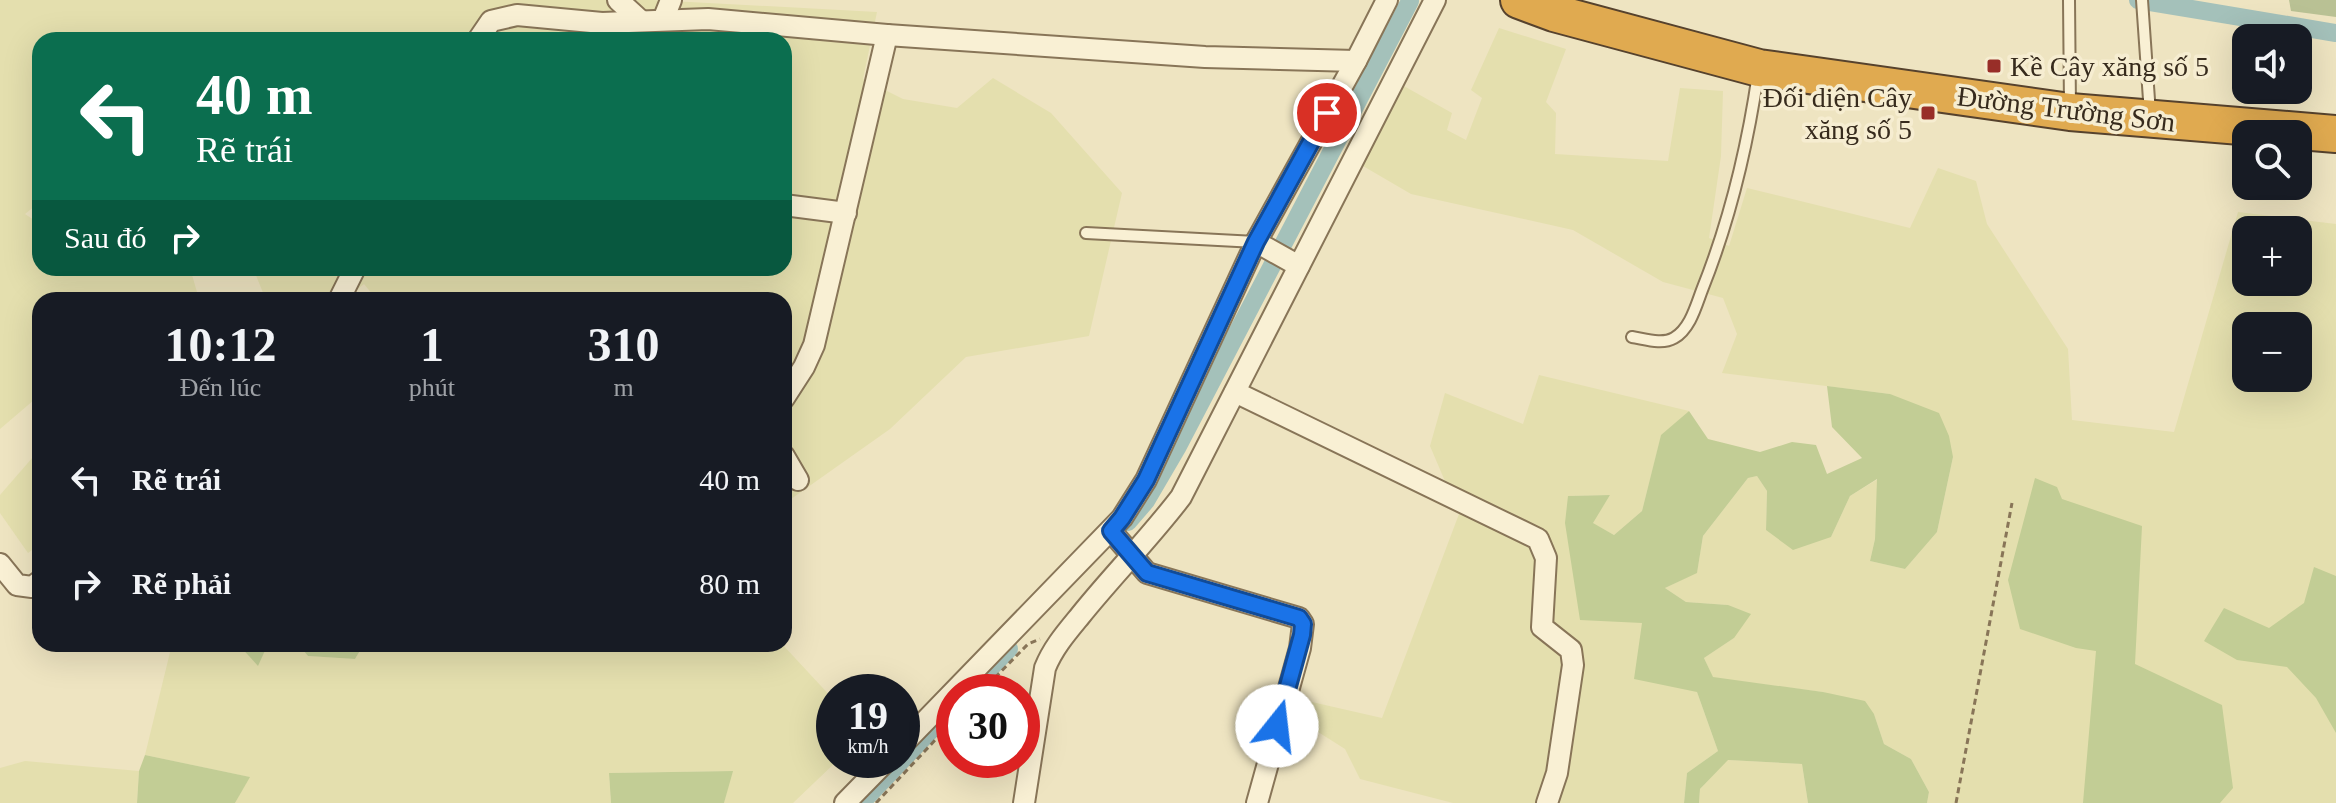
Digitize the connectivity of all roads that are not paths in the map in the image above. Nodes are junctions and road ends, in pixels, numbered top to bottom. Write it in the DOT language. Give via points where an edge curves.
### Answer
graph roads {
  1 [pos="618,0"];
  2 [pos="671,0"];
  3 [pos="1387,0"];
  4 [pos="1435,0"];
  5 [pos="1519,0"];
  6 [pos="2069,0"];
  7 [pos="2142,0"];
  8 [pos="663,20"];
  9 [pos="641,21"];
  10 [pos="483,32"];
  11 [pos="887,35"];
  12 [pos="1356,61"];
  13 [pos="1759,68"];
  14 [pos="2070,112"];
  15 [pos="2150,120"];
  16 [pos="2336,134"];
  17 [pos="792,206"];
  18 [pos="846,213"];
  19 [pos="1086,233"];
  20 [pos="1256,242"];
  21 [pos="1299,266"];
  22 [pos="1632,337"];
  23 [pos="792,386"];
  24 [pos="1235,392"];
  25 [pos="792,470"];
  26 [pos="798,480"];
  27 [pos="1111,531"];
  28 [pos="1132,556"];
  29 [pos="0,564"];
  30 [pos="32,585"];
  31 [pos="6,586"];
  32 [pos="920,727"];
  33 [pos="869,778"];
  34 [pos="845,803"];
  35 [pos="1024,803"];
  36 [pos="1257,803"];
  37 [pos="1547,803"];
  1 -- 9 [label="street"];
  2 -- 8 [label="street"];
  3 -- 12 [label="street"];
  4 -- 21 [label="street"];
  5 -- 13 [label="highway, Đường Trường Sơn"];
  6 -- 14 [label="lane"];
  7 -- 15 [label="lane"];
  8 -- 9 [label="street"];
  8 -- 11 [label="street" via="708,19"];
  9 -- 10 [label="street" via="517,15 491,21"];
  11 -- 12 [label="street" via="1205,57"];
  11 -- 18 [label="street"];
  12 -- 20 [label="street"];
  13 -- 14 [label="highway, Đường Trường Sơn"];
  13 -- 22 [label="lane" via="1738,183 1694,310 1673,339"];
  14 -- 15 [label="highway, Đường Trường Sơn"];
  15 -- 16 [label="highway, Đường Trường Sơn"];
  17 -- 18 [label="street"];
  18 -- 23 [label="street" via="814,345"];
  19 -- 20 [label="lane"];
  20 -- 21 [label="street"];
  20 -- 27 [label="street" via="1146,480"];
  21 -- 24 [label="street"];
  24 -- 28 [label="street" via="1181,497"];
  24 -- 37 [label="street" via="1538,539 1546,558 1542,627 1571,650 1573,665 1557,773"];
  25 -- 26 [label="street"];
  27 -- 28 [label="street"];
  27 -- 32 [label="street"];
  28 -- 35 [label="street" via="1050,654"];
  28 -- 36 [label="street" via="1147,573 1299,618 1303,624"];
  29 -- 31 [label="street"];
  30 -- 31 [label="street"];
  33 -- 34 [label="street"];
}
